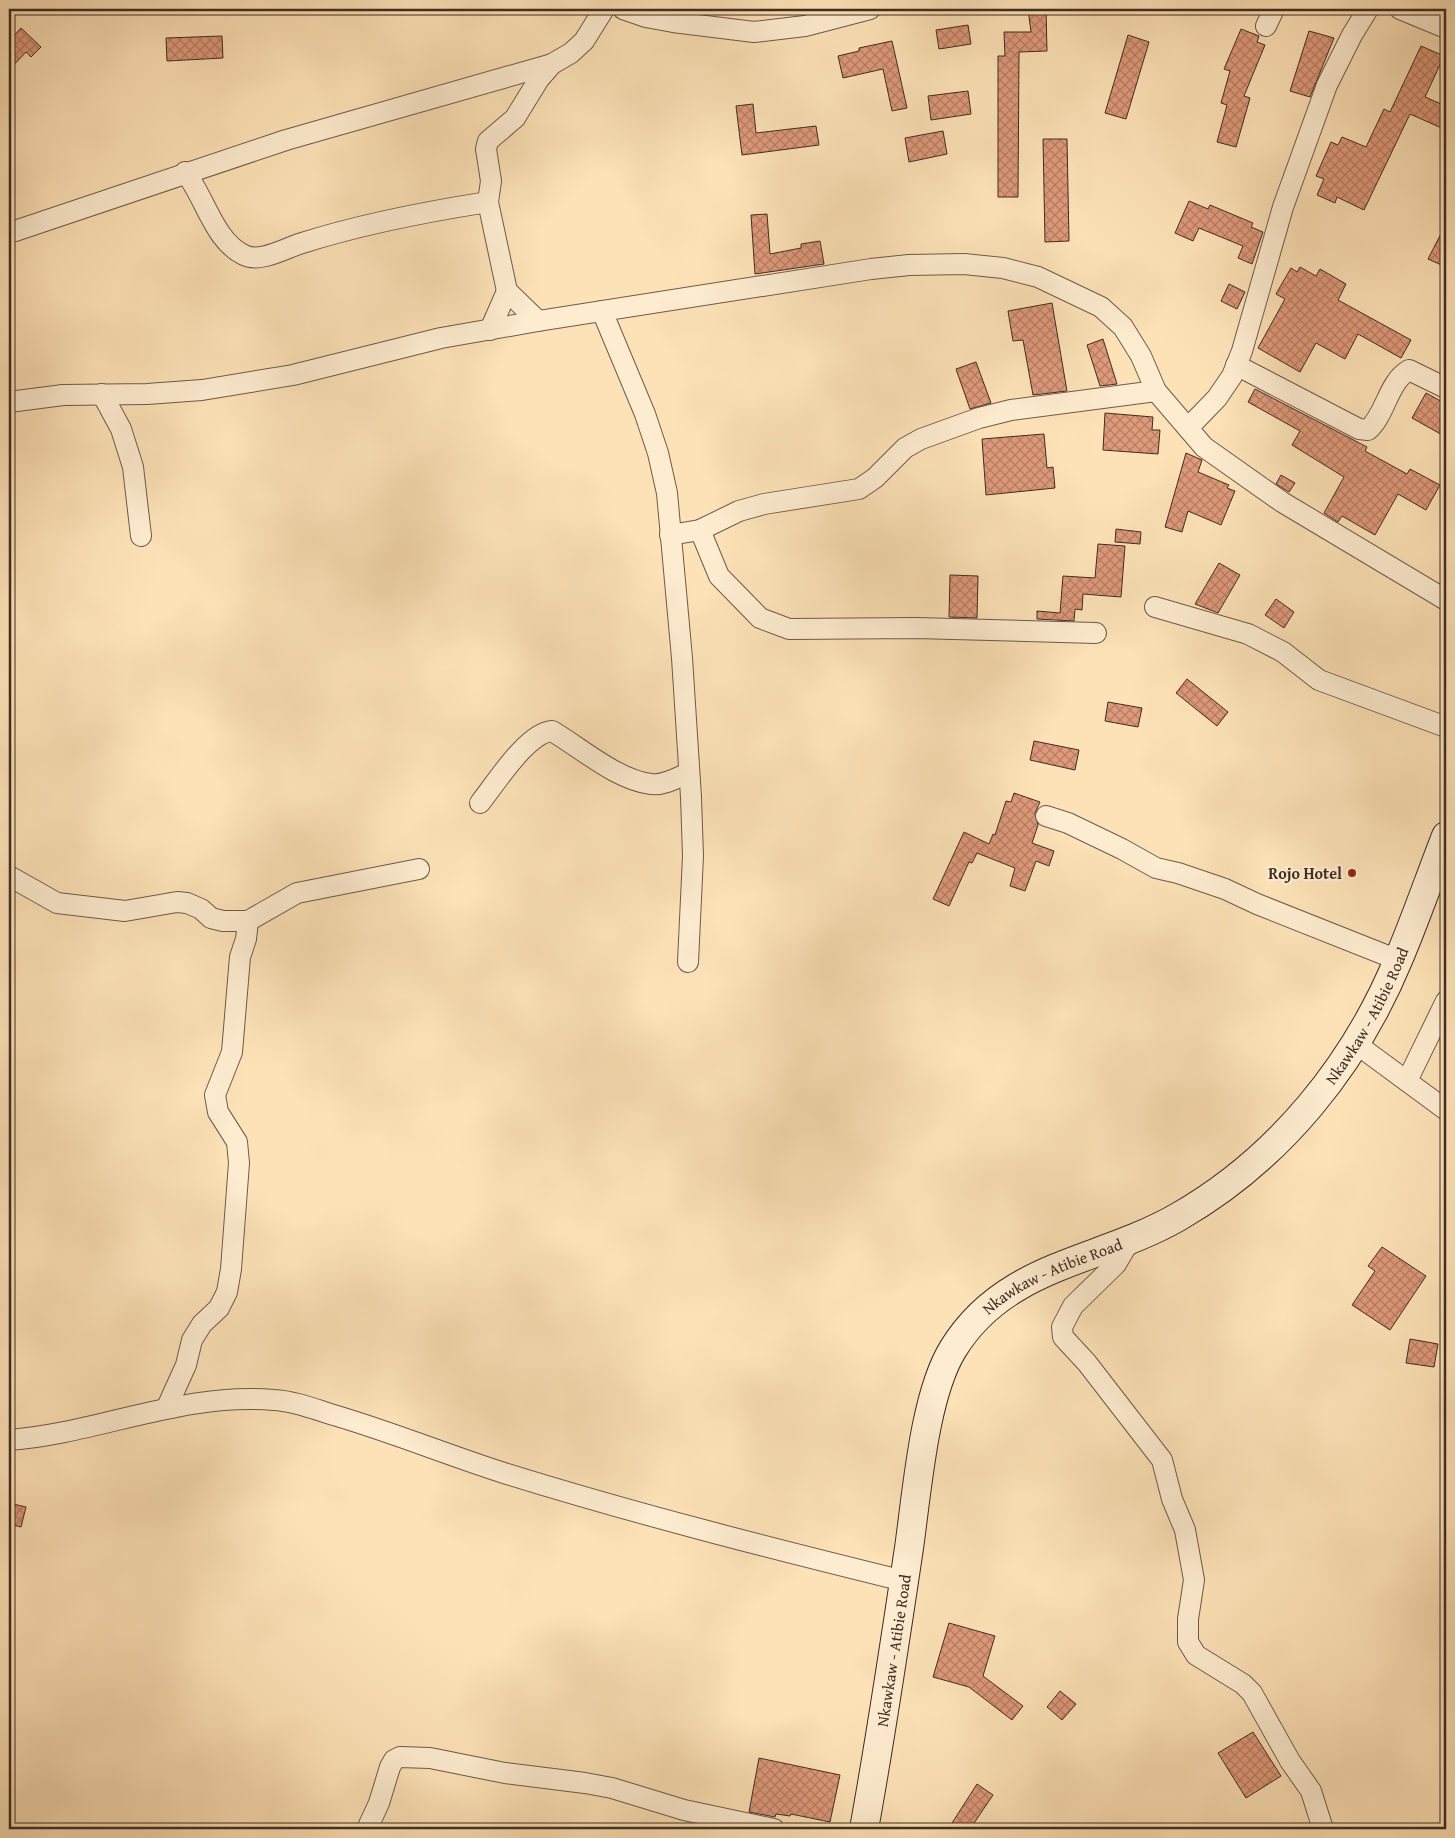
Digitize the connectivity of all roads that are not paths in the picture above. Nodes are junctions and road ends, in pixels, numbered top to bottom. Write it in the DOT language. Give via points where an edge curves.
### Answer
graph roads {
  1 [pos="604,9"];
  2 [pos="623,9"];
  3 [pos="870,9"];
  4 [pos="1368,9"];
  5 [pos="1400,9"];
  6 [pos="1446,28"];
  7 [pos="552,64"];
  8 [pos="185,172"];
  9 [pos="488,202"];
  10 [pos="9,232"];
  11 [pos="507,291"];
  12 [pos="602,311"];
  13 [pos="538,320"];
  14 [pos="490,330"];
  15 [pos="1236,365"];
  16 [pos="1446,388"];
  17 [pos="1156,391"];
  18 [pos="102,394"];
  19 [pos="9,402"];
  20 [pos="1188,428"];
  21 [pos="700,530"];
  22 [pos="670,535"];
  23 [pos="141,536"];
  24 [pos="1446,600"];
  25 [pos="1155,607"];
  26 [pos="1096,633"];
  27 [pos="1446,726"];
  28 [pos="688,773"];
  29 [pos="480,803"];
  30 [pos="1046,816"];
  31 [pos="1446,836"];
  32 [pos="419,869"];
  33 [pos="9,876"];
  34 [pos="248,921"];
  35 [pos="1398,960"];
  36 [pos="688,962"];
  37 [pos="1446,1001"];
  38 [pos="1355,1043"];
  39 [pos="1407,1081"];
  40 [pos="1446,1110"];
  41 [pos="1128,1242"];
  42 [pos="167,1407"];
  43 [pos="9,1440"];
  44 [pos="904,1581"];
  45 [pos="367,1829"];
  46 [pos="774,1829"];
  47 [pos="864,1829"];
  48 [pos="1323,1829"];
  1 -- 7 [label="street" via="584,41"];
  2 -- 3 [label="street" via="673,22 754,32 805,26"];
  4 -- 15 [label="street" via="1327,85 1283,207"];
  5 -- 6 [label="street"];
  7 -- 8 [label="street"];
  7 -- 9 [label="street" via="515,118 488,141 486,149 491,180"];
  8 -- 9 [label="street" via="221,234 235,250 246,256 262,256 356,226"];
  8 -- 10 [label="street"];
  9 -- 11 [label="street"];
  11 -- 13 [label="street"];
  11 -- 14 [label="street"];
  12 -- 13 [label="street"];
  12 -- 17 [label="street" via="872,269 964,264 1003,268 1038,277 1100,307 1123,327 1141,356"];
  12 -- 22 [label="street" via="658,453 667,493"];
  13 -- 14 [label="street"];
  14 -- 18 [label="street" via="441,338 284,377 202,390"];
  15 -- 16 [label="street" via="1359,429 1368,430 1401,375 1409,370"];
  15 -- 20 [label="street" via="1217,398"];
  17 -- 20 [label="street"];
  17 -- 21 [label="street" via="1011,410 979,418 921,438 859,489 764,504 739,511"];
  18 -- 19 [label="street"];
  18 -- 23 [label="street" via="121,429 132,467"];
  20 -- 24 [label="street" via="1204,447 1282,502"];
  21 -- 22 [label="street"];
  21 -- 26 [label="street" via="719,576 760,618 789,629 916,628"];
  22 -- 28 [label="street"];
  25 -- 27 [label="street" via="1248,634 1283,652 1319,680"];
  28 -- 29 [label="street" via="652,785 603,764 552,731 544,731 521,752"];
  28 -- 36 [label="street" via="693,856"];
  30 -- 35 [label="street" via="1068,823 1156,868 1225,889"];
  31 -- 35 [label="main road, Nkawkaw - Atibie Road"];
  32 -- 34 [label="street" via="297,893"];
  33 -- 34 [label="street" via="57,903 125,911 176,902 188,903 211,918"];
  34 -- 42 [label="street" via="240,957 232,1052 215,1095 218,1112 237,1142 239,1163 232,1269 227,1292 219,1308 202,1324 192,1340 186,1365"];
  35 -- 38 [label="main road, Nkawkaw - Atibie Road"];
  37 -- 39 [label="street"];
  38 -- 39 [label="street"];
  38 -- 41 [label="main road, Nkawkaw - Atibie Road" via="1314,1102 1265,1153 1207,1200"];
  39 -- 40 [label="street"];
  41 -- 44 [label="main road, Nkawkaw - Atibie Road" via="1069,1261 1015,1287 973,1324 953,1349 940,1377 930,1414"];
  41 -- 48 [label="street" via="1116,1264 1066,1315 1062,1327 1064,1337 1162,1460 1172,1499 1185,1530 1194,1580 1188,1642 1196,1655 1252,1693 1290,1761 1311,1791"];
  42 -- 43 [label="street" via="112,1423"];
  42 -- 44 [label="street" via="240,1398 300,1404 502,1472 600,1501"];
  44 -- 47 [label="main road, Nkawkaw - Atibie Road"];
  45 -- 46 [label="street" via="390,1767 400,1757 430,1758 505,1773 612,1788 684,1810"];
}
